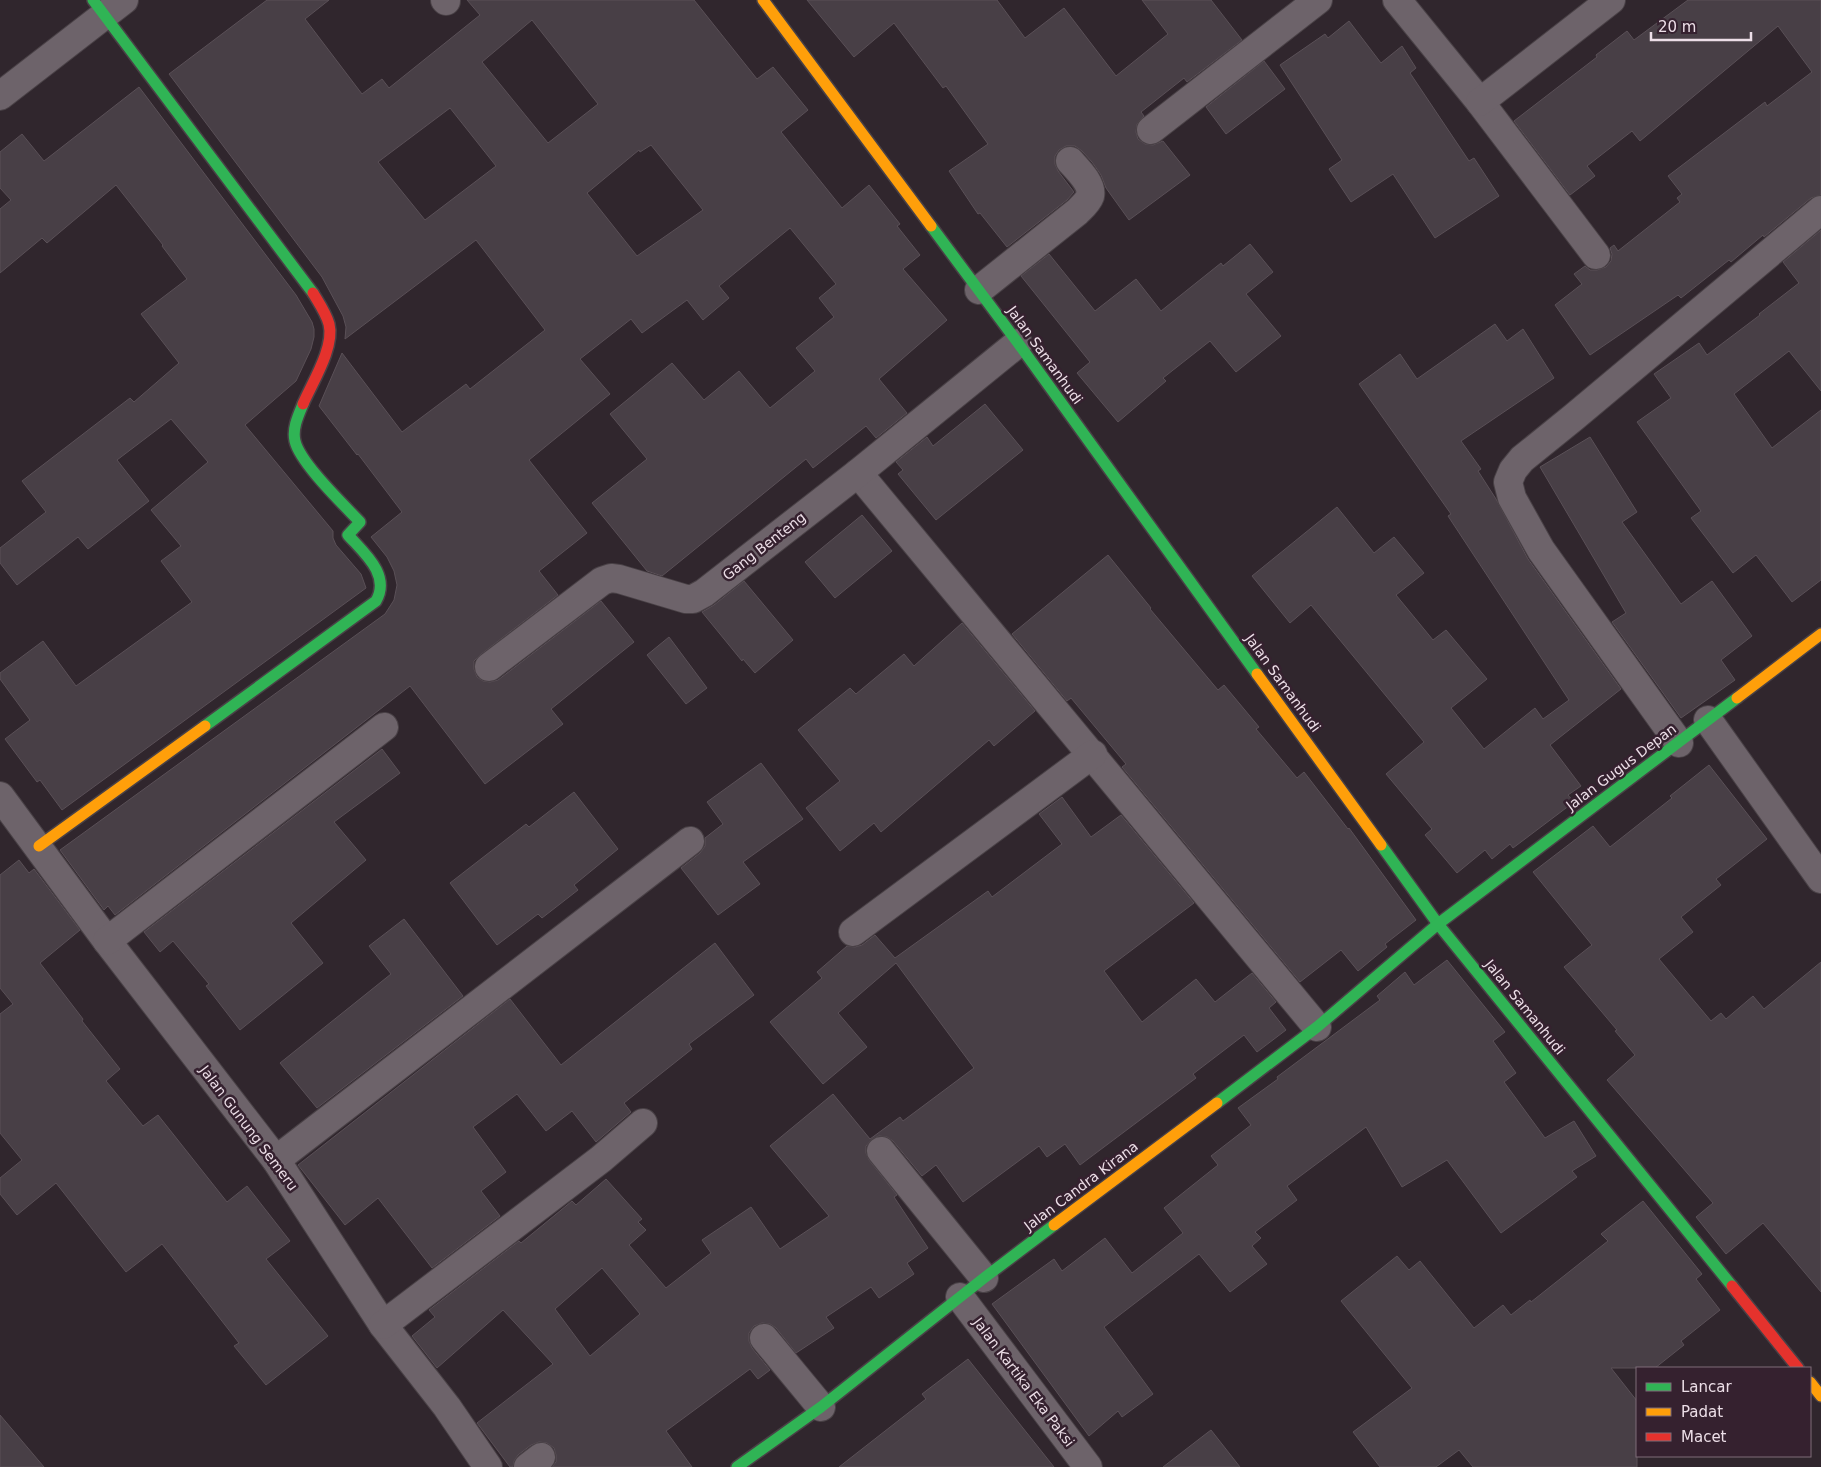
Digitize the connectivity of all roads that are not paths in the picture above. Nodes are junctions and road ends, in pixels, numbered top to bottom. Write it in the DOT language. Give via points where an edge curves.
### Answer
graph roads {
  1 [pos="764,0"];
  2 [pos="1318,0"];
  3 [pos="1398,0"];
  4 [pos="1611,0"];
  5 [pos="107,5"];
  6 [pos="0,96"];
  7 [pos="1480,102"];
  8 [pos="1152,130"];
  9 [pos="1070,161"];
  10 [pos="1821,210"];
  11 [pos="1596,254"];
  12 [pos="979,290"];
  13 [pos="1018,343"];
  14 [pos="858,473"];
  15 [pos="1821,634"];
  16 [pos="489,667"];
  17 [pos="1708,720"];
  18 [pos="384,727"];
  19 [pos="1678,743"];
  20 [pos="1093,754"];
  21 [pos="0,796"];
  22 [pos="690,842"];
  23 [pos="39,846"];
  24 [pos="1821,879"];
  25 [pos="1438,924"];
  26 [pos="852,932"];
  27 [pos="107,941"];
  28 [pos="1318,1027"];
  29 [pos="643,1123"];
  30 [pos="881,1151"];
  31 [pos="276,1160"];
  32 [pos="984,1278"];
  33 [pos="960,1297"];
  34 [pos="383,1325"];
  35 [pos="764,1338"];
  36 [pos="1797,1367"];
  37 [pos="1811,1383"];
  38 [pos="1821,1396"];
  39 [pos="820,1407"];
  40 [pos="488,1467"];
  41 [pos="737,1467"];
  42 [pos="1088,1467"];
  1 -- 12 [label="street, Jalan Samanhudi"];
  2 -- 8 [label="street"];
  3 -- 7 [label="street"];
  4 -- 7 [label="street"];
  5 -- 6 [label="street"];
  5 -- 23 [label="street" via="309,286 327,317 330,329 327,348 296,424 295,443 307,462 360,522 348,535 377,570 382,590 376,601"];
  7 -- 11 [label="street"];
  9 -- 12 [label="street" via="1089,187 1090,196"];
  10 -- 19 [label="street" via="1522,459 1512,470 1508,482 1512,498 1541,550"];
  12 -- 13 [label="street, Jalan Samanhudi"];
  13 -- 14 [label="street, Gang Benteng"];
  13 -- 25 [label="street, Jalan Samanhudi"];
  14 -- 16 [label="street, Gang Benteng" via="693,599 611,578 602,581"];
  14 -- 20 [label="street"];
  15 -- 17 [label="street, Jalan Gugus Depan"];
  17 -- 19 [label="street, Jalan Gugus Depan"];
  17 -- 24 [label="street"];
  18 -- 27 [label="street"];
  19 -- 25 [label="street, Jalan Gugus Depan"];
  20 -- 26 [label="street"];
  20 -- 28 [label="street"];
  21 -- 23 [label="street, Jalan Gunung Semeru"];
  22 -- 31 [label="street"];
  23 -- 27 [label="street, Jalan Gunung Semeru"];
  25 -- 28 [label="street, Jalan Candra Kirana"];
  25 -- 36 [label="street, Jalan Samanhudi"];
  27 -- 31 [label="street, Jalan Gunung Semeru"];
  28 -- 32 [label="street, Jalan Candra Kirana"];
  29 -- 34 [label="street" via="601,1159"];
  30 -- 32 [label="street"];
  31 -- 34 [label="street, Jalan Gunung Semeru"];
  32 -- 33 [label="street, Jalan Candra Kirana"];
  33 -- 39 [label="street, Jalan Candra Kirana"];
  33 -- 42 [label="street, Jalan Kartika Eka Paksi"];
  34 -- 40 [label="street, Jalan Gunung Semeru"];
  35 -- 39 [label="street"];
  37 -- 38 [label="street"];
  39 -- 41 [label="street, Jalan Candra Kirana"];
}
